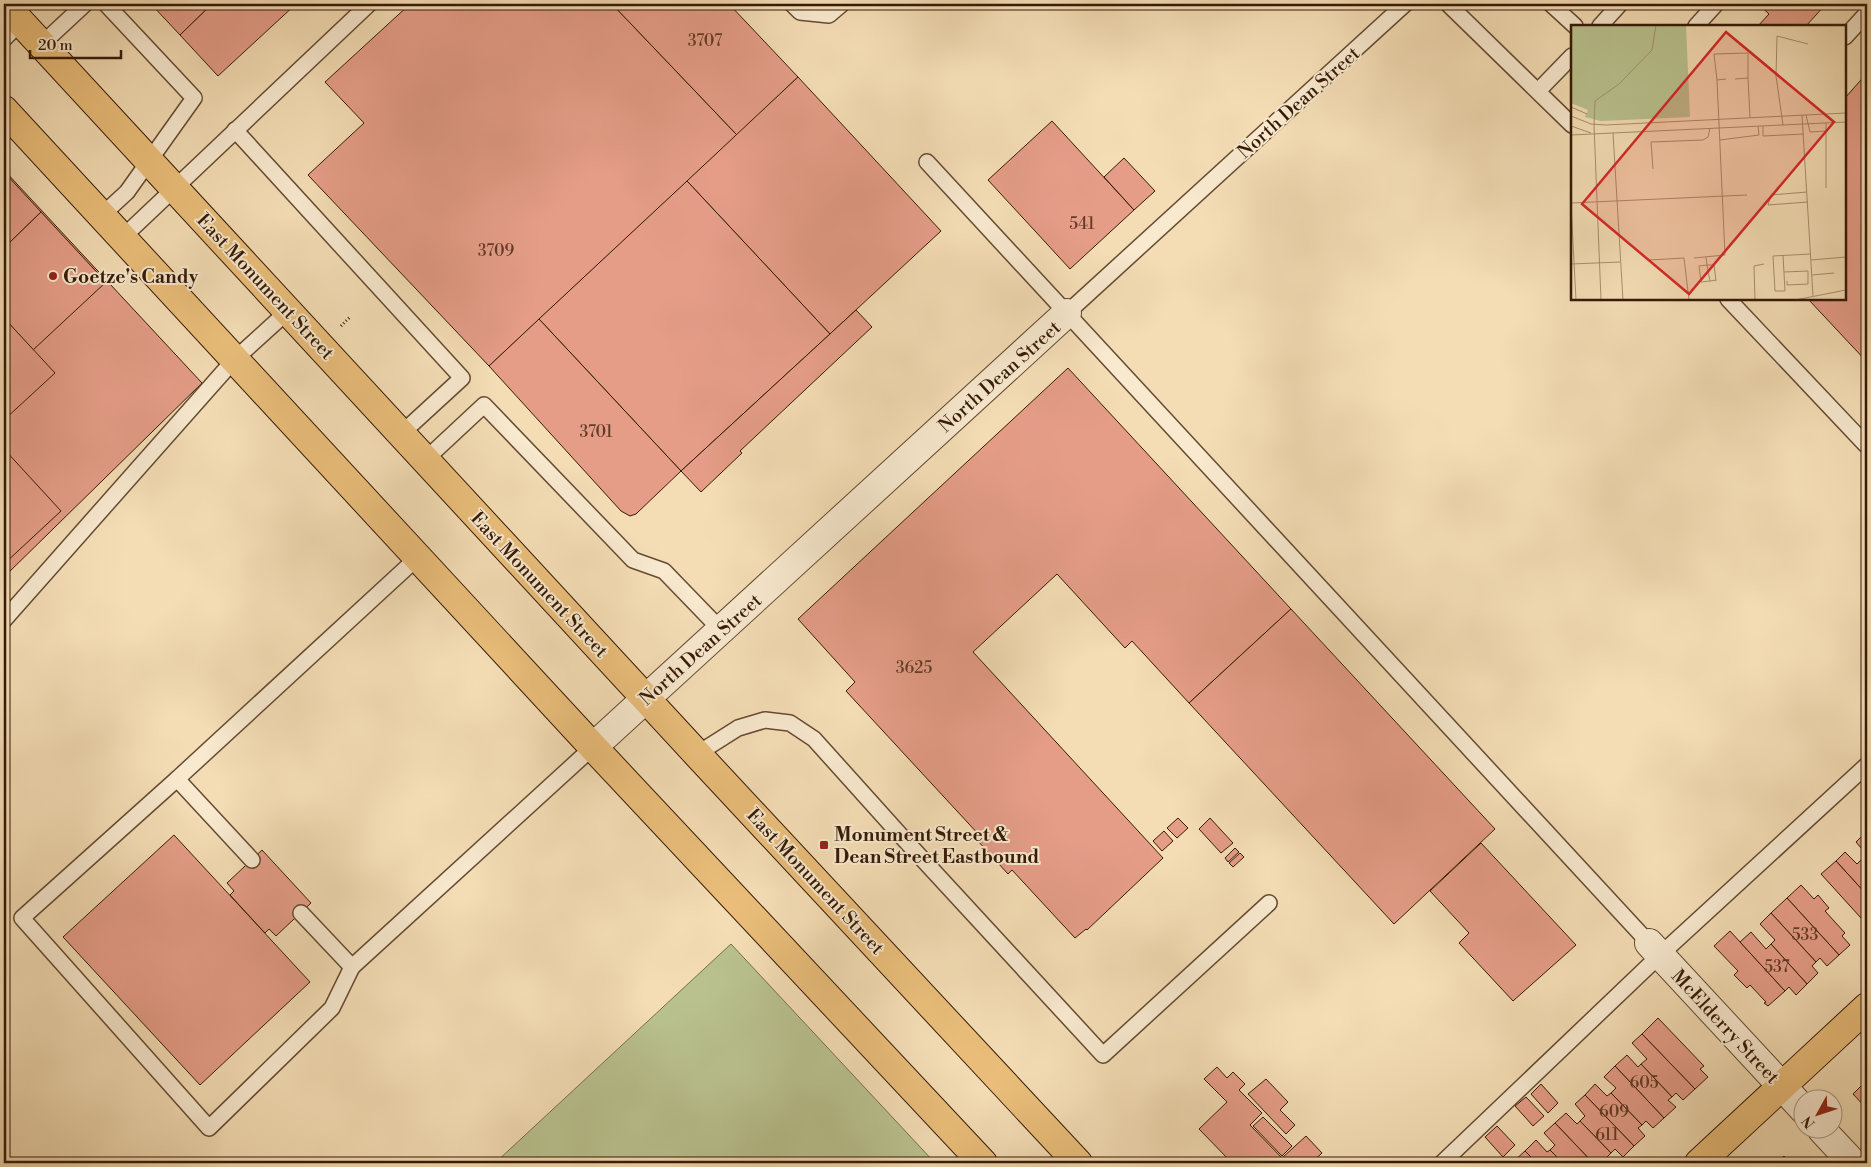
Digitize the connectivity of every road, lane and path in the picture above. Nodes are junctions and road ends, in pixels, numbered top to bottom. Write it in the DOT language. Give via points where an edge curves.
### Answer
graph roads {
  1 [pos="85,4"];
  2 [pos="106,4"];
  3 [pos="369,4"];
  4 [pos="792,4"];
  5 [pos="842,4"];
  6 [pos="1405,4"];
  7 [pos="1448,4"];
  8 [pos="1551,4"];
  9 [pos="1620,4"];
  10 [pos="1716,4"];
  11 [pos="1867,13"];
  12 [pos="10,22"];
  13 [pos="1575,25"];
  14 [pos="1601,25"];
  15 [pos="1697,25"];
  16 [pos="1846,36"];
  17 [pos="42,44"];
  18 [pos="1571,57"];
  19 [pos="1539,90"];
  20 [pos="4,110"];
  21 [pos="1571,123"];
  22 [pos="235,130"];
  23 [pos="149,160"];
  24 [pos="927,162"];
  25 [pos="175,188"];
  26 [pos="101,216"];
  27 [pos="122,238"];
  28 [pos="1729,300"];
  29 [pos="288,311"];
  30 [pos="1067,314"];
  31 [pos="350,317"];
  32 [pos="339,328"];
  33 [pos="234,360"];
  34 [pos="401,434"];
  35 [pos="1866,445"];
  36 [pos="425,460"];
  37 [pos="417,558"];
  38 [pos="4,620"];
  39 [pos="721,630"];
  40 [pos="646,699"];
  41 [pos="593,748"];
  42 [pos="697,754"];
  43 [pos="1867,766"];
  44 [pos="177,779"];
  45 [pos="252,860"];
  46 [pos="1269,903"];
  47 [pos="301,912"];
  48 [pos="1654,949"];
  49 [pos="352,967"];
  50 [pos="1867,1007"];
  51 [pos="1782,1086"];
  52 [pos="1794,1099"];
  53 [pos="1831,1140"];
  54 [pos="983,1163"];
  55 [pos="1078,1163"];
  56 [pos="1442,1163"];
  57 [pos="1699,1163"];
  58 [pos="1853,1163"];
  1 -- 17 [label="lane"];
  2 -- 23 [label="lane" via="194,98"];
  3 -- 22 [label="lane"];
  4 -- 5 [label="lane" via="800,12 829,15"];
  6 -- 30 [label="lane, North Dean Street"];
  7 -- 19 [label="lane"];
  8 -- 13 [label="lane"];
  9 -- 14 [label="lane"];
  10 -- 15 [label="lane"];
  11 -- 16 [label="lane"];
  12 -- 17 [label="main road, East Monument Street"];
  17 -- 23 [label="main road, East Monument Street"];
  18 -- 19 [label="lane"];
  19 -- 21 [label="lane"];
  20 -- 26 [label="main road"];
  22 -- 25 [label="lane"];
  22 -- 34 [label="lane" via="462,378"];
  23 -- 25 [label="main road, East Monument Street"];
  23 -- 26 [label="lane" via="127,192"];
  24 -- 30 [label="lane"];
  25 -- 27 [label="lane"];
  25 -- 29 [label="main road, East Monument Street"];
  26 -- 27 [label="main road"];
  27 -- 33 [label="main road"];
  28 -- 35 [label="lane"];
  29 -- 33 [label="lane"];
  29 -- 34 [label="main road, East Monument Street"];
  30 -- 39 [label="street, North Dean Street"];
  30 -- 48 [label="lane"];
  31 -- 32 [label="path"];
  33 -- 37 [label="main road"];
  33 -- 38 [label="lane"];
  34 -- 36 [label="main road, East Monument Street"];
  36 -- 39 [label="lane" via="484,405 633,560 664,571"];
  36 -- 40 [label="main road, East Monument Street"];
  37 -- 41 [label="main road"];
  37 -- 44 [label="lane"];
  39 -- 40 [label="street, North Dean Street"];
  40 -- 41 [label="street, North Dean Street"];
  40 -- 42 [label="main road, East Monument Street"];
  41 -- 49 [label="lane"];
  41 -- 54 [label="main road"];
  42 -- 46 [label="lane" via="738,728 765,720 790,723 814,738 1103,1055"];
  42 -- 55 [label="main road, East Monument Street"];
  43 -- 48 [label="lane"];
  44 -- 45 [label="lane"];
  44 -- 49 [label="lane" via="22,918 209,1128 332,1008"];
  47 -- 49 [label="lane"];
  48 -- 51 [label="street, McElderry Street"];
  48 -- 56 [label="lane"];
  50 -- 51 [label="main road"];
  51 -- 52 [label="street, McElderry Street"];
  51 -- 57 [label="main road"];
  53 -- 58 [label="street"];
}
